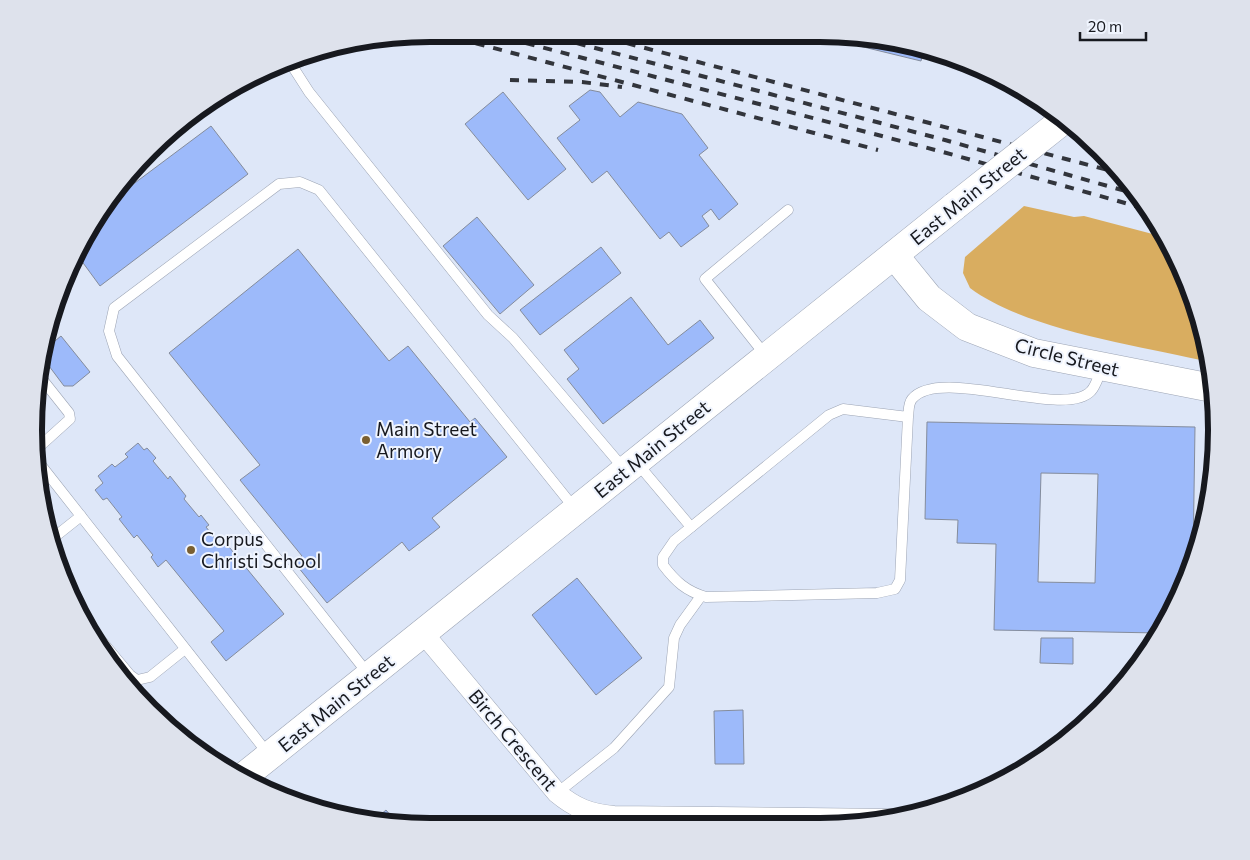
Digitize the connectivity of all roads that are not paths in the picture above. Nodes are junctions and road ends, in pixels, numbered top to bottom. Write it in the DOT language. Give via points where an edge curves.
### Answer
graph roads {
  1 [pos="293,68"];
  2 [pos="1058,125"];
  3 [pos="788,210"];
  4 [pos="894,255"];
  5 [pos="766,357"];
  6 [pos="1103,366"];
  7 [pos="46,383"];
  8 [pos="1205,387"];
  9 [pos="908,417"];
  10 [pos="43,444"];
  11 [pos="631,466"];
  12 [pos="45,470"];
  13 [pos="576,510"];
  14 [pos="81,516"];
  15 [pos="691,527"];
  16 [pos="57,535"];
  17 [pos="701,596"];
  18 [pos="423,633"];
  19 [pos="185,649"];
  20 [pos="131,676"];
  21 [pos="369,676"];
  22 [pos="270,756"];
  23 [pos="249,773"];
  24 [pos="562,798"];
  25 [pos="799,818"];
  1 -- 11 [label="lane" via="309,92 488,316 513,338"];
  2 -- 4 [label="main road, East Main Street, bridge"];
  3 -- 5 [label="lane" via="705,279"];
  4 -- 5 [label="main road, East Main Street"];
  4 -- 6 [label="main road, Circle Street" via="929,298 967,326 1034,353"];
  5 -- 11 [label="main road, East Main Street"];
  6 -- 8 [label="main road, Circle Street"];
  6 -- 9 [label="lane" via="1092,391 1074,401 995,391 930,390 910,401"];
  7 -- 10 [label="lane" via="70,413 70,419"];
  9 -- 15 [label="lane" via="843,409 829,415"];
  9 -- 17 [label="lane" via="900,580 895,589 877,593"];
  11 -- 13 [label="main road, East Main Street"];
  11 -- 15 [label="lane"];
  12 -- 14 [label="lane"];
  13 -- 18 [label="main road, East Main Street"];
  13 -- 21 [label="lane" via="319,190 300,182 279,184 114,308 109,330 117,356"];
  14 -- 16 [label="lane"];
  14 -- 19 [label="lane"];
  15 -- 17 [label="lane" via="674,541 663,557 663,565 676,582"];
  17 -- 24 [label="lane" via="674,638 669,687 614,748"];
  18 -- 21 [label="main road, East Main Street"];
  18 -- 24 [label="street, Birch Crescent"];
  19 -- 20 [label="lane" via="150,677 137,680"];
  19 -- 22 [label="lane"];
  21 -- 22 [label="main road, East Main Street"];
  22 -- 23 [label="main road, East Main Street"];
  24 -- 25 [label="street, Birch Crescent" via="593,814 614,816"];
}
